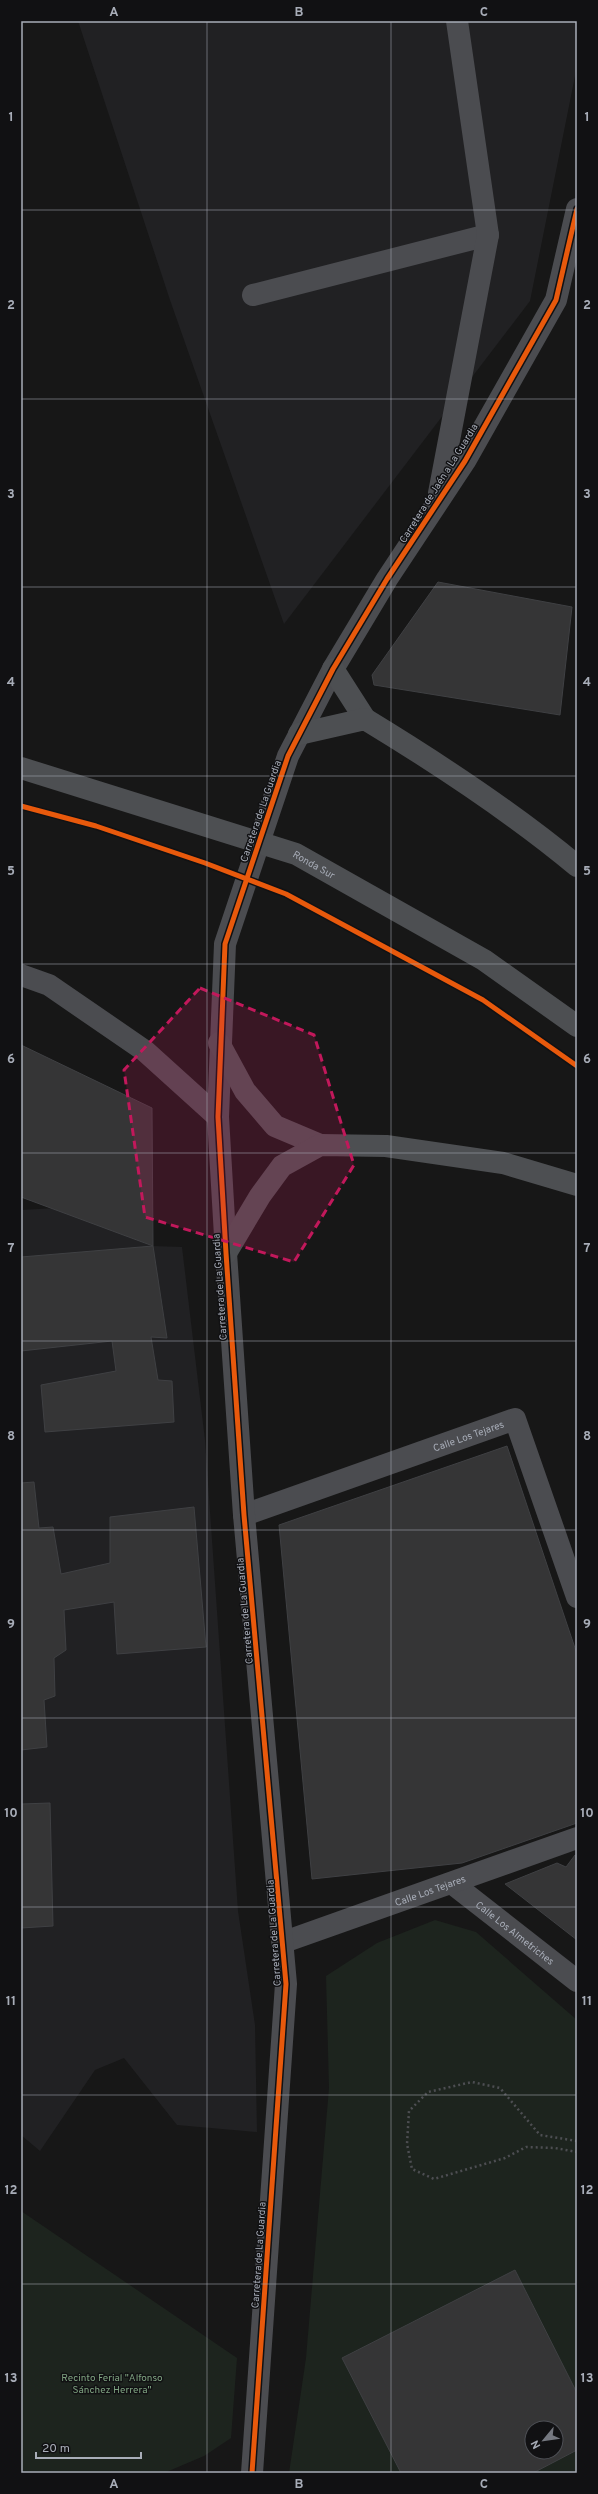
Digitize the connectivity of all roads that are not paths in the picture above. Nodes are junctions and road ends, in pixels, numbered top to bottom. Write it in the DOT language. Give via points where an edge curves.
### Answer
graph roads {
  1 [pos="457,21"];
  2 [pos="577,209"];
  3 [pos="488,235"];
  4 [pos="253,295"];
  5 [pos="437,502"];
  6 [pos="333,669"];
  7 [pos="365,719"];
  8 [pos="299,734"];
  9 [pos="288,756"];
  10 [pos="21,768"];
  11 [pos="577,866"];
  12 [pos="21,975"];
  13 [pos="577,1026"];
  14 [pos="219,1043"];
  15 [pos="218,1117"];
  16 [pos="320,1145"];
  17 [pos="577,1185"];
  18 [pos="226,1254"];
  19 [pos="244,1515"];
  20 [pos="577,1597"];
  21 [pos="577,1838"];
  22 [pos="453,1884"];
  23 [pos="284,1942"];
  24 [pos="577,1981"];
  25 [pos="252,2473"];
  1 -- 3 [label="street"];
  2 -- 5 [label="street, Carretera de Jaén a La Guardia" via="556,300 465,461"];
  3 -- 4 [label="street"];
  3 -- 5 [label="street"];
  5 -- 6 [label="street, Carretera de Jaén a La Guardia"];
  6 -- 7 [label="main road"];
  6 -- 8 [label="street, Carretera de Jaén a La Guardia"];
  7 -- 8 [label="main road"];
  7 -- 11 [label="main road" via="442,766 546,840"];
  8 -- 9 [label="street, Carretera de Jaén a La Guardia"];
  9 -- 14 [label="street, Carretera de La Guardia" via="224,944"];
  10 -- 13 [label="main road, Ronda Sur" via="296,854 484,960"];
  12 -- 15 [label="street" via="49,985 145,1051"];
  14 -- 15 [label="street, Carretera de La Guardia"];
  14 -- 16 [label="main road" via="245,1091 275,1126"];
  15 -- 18 [label="street, Carretera de La Guardia"];
  16 -- 17 [label="main road" via="386,1146 503,1163"];
  16 -- 18 [label="main road" via="282,1166 260,1196"];
  18 -- 19 [label="street, Carretera de La Guardia"];
  19 -- 20 [label="street, Calle Los Tejares" via="515,1419"];
  19 -- 23 [label="street, Carretera de La Guardia"];
  21 -- 22 [label="street, Calle Los Tejares"];
  22 -- 23 [label="street, Calle Los Tejares"];
  22 -- 24 [label="street, Calle Los Almetriches"];
  23 -- 25 [label="street, Carretera de La Guardia" via="286,1984"];
}
